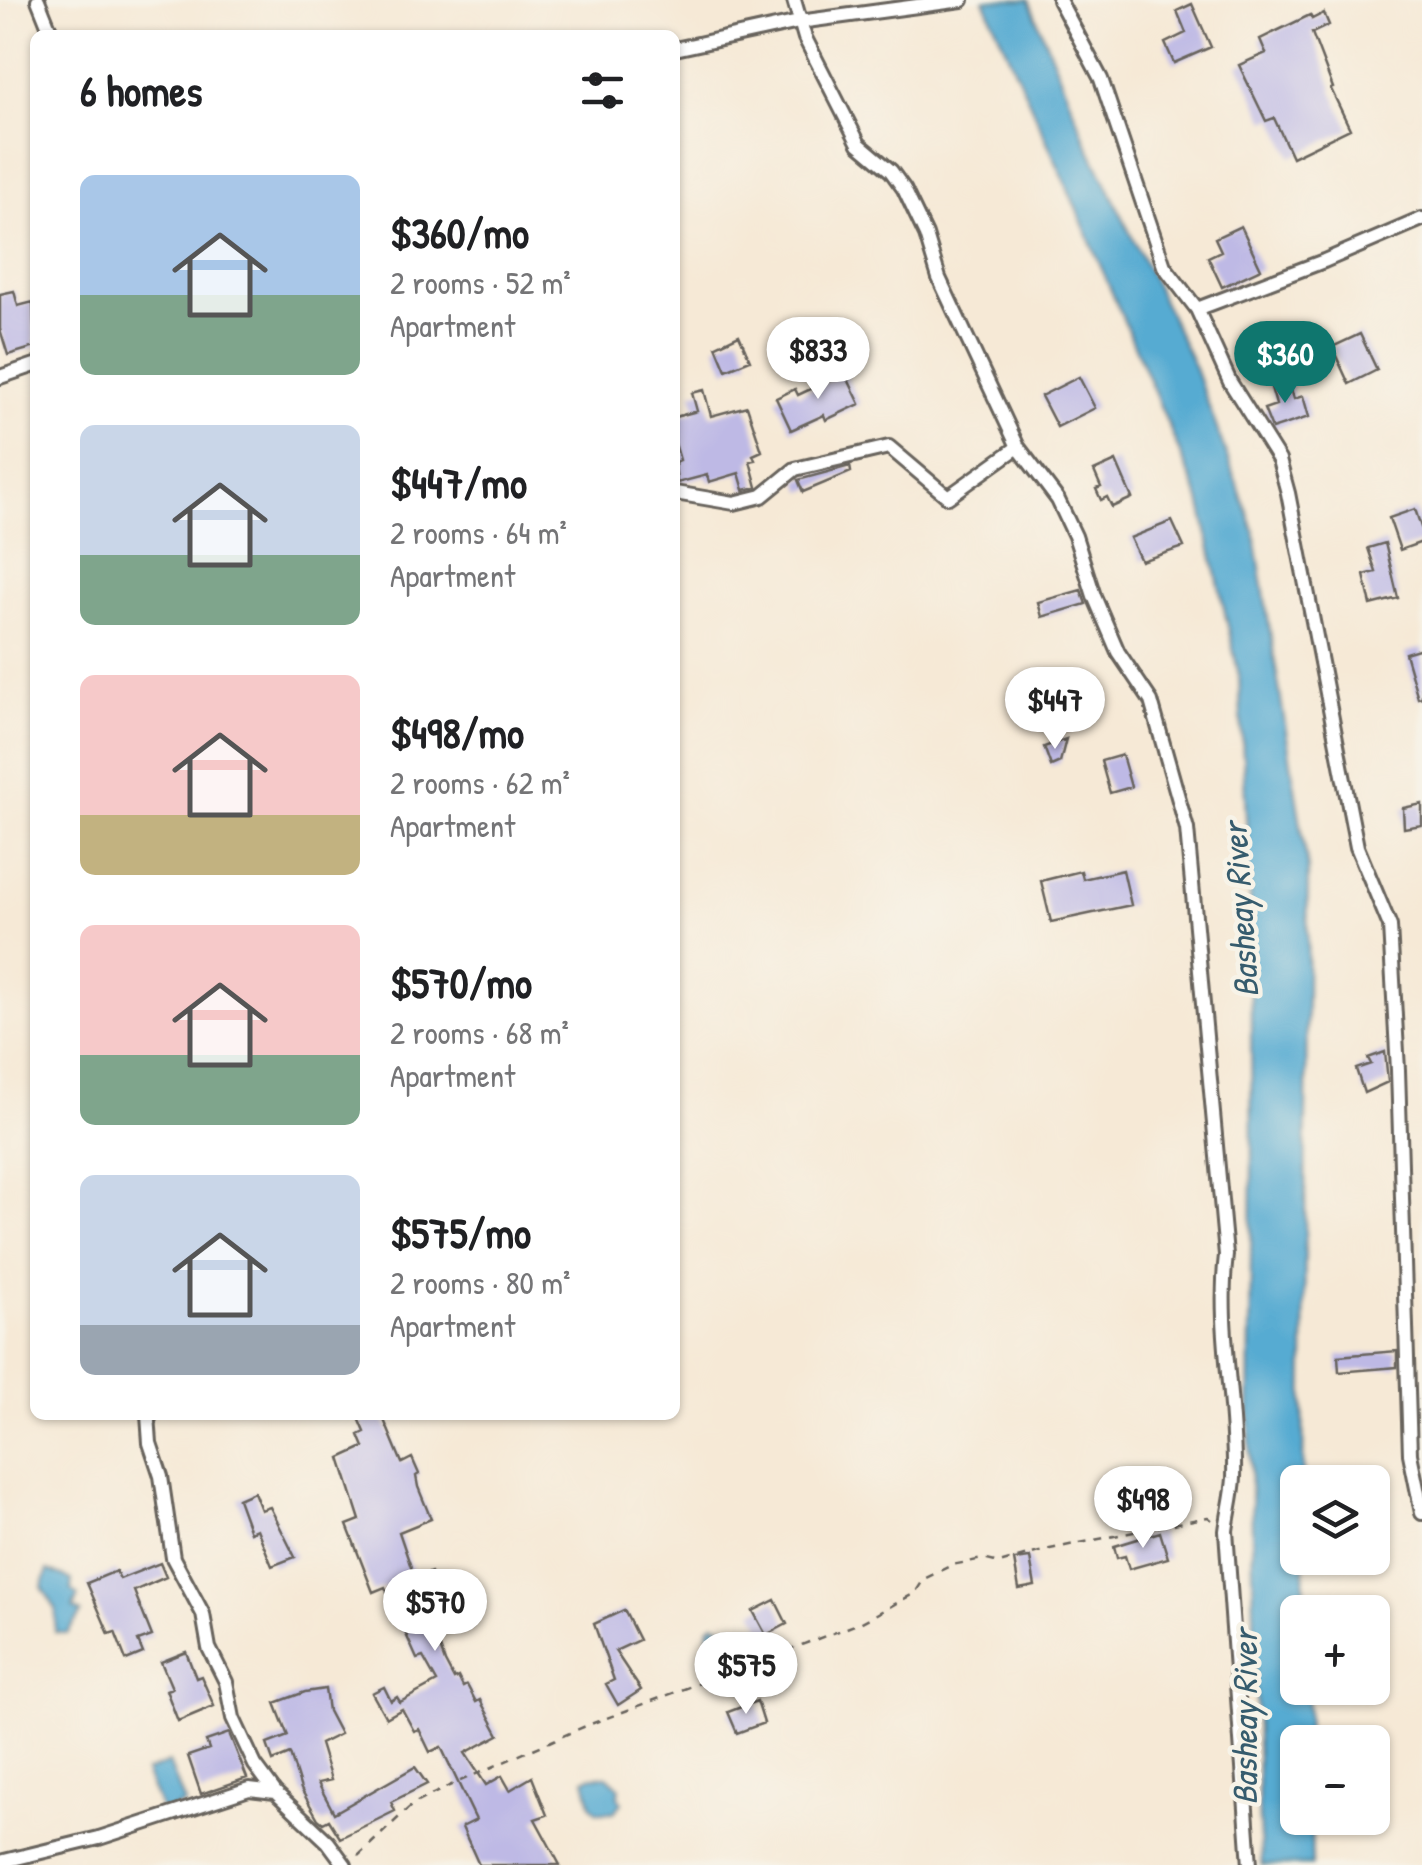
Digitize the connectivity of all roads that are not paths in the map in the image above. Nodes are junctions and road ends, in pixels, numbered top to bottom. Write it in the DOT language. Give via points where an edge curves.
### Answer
graph roads {
  1 [pos="38,0"];
  2 [pos="794,0"];
  3 [pos="962,0"];
  4 [pos="1059,0"];
  5 [pos="799,22"];
  6 [pos="50,30"];
  7 [pos="680,48"];
  8 [pos="1422,220"];
  9 [pos="1196,309"];
  10 [pos="30,367"];
  11 [pos="0,378"];
  12 [pos="1018,447"];
  13 [pos="680,495"];
  14 [pos="148,1420"];
  15 [pos="1422,1514"];
  16 [pos="275,1792"];
  17 [pos="0,1862"];
  18 [pos="346,1865"];
  19 [pos="1250,1865"];
  1 -- 6 [label="street"];
  2 -- 5 [label="street"];
  3 -- 5 [label="street"];
  4 -- 9 [label="street" via="1101,79 1164,266"];
  5 -- 7 [label="street"];
  5 -- 12 [label="street" via="859,144 904,189"];
  8 -- 9 [label="street"];
  9 -- 15 [label="street" via="1230,382 1279,460 1357,848 1390,926 1410,1454"];
  10 -- 11 [label="street"];
  12 -- 13 [label="street" via="948,497 888,447 795,470 762,496 734,503"];
  12 -- 19 [label="street" via="1058,500 1118,652 1151,701 1186,830 1226,1255 1222,1292 1234,1482 1226,1531"];
  14 -- 16 [label="street" via="174,1558 202,1614 234,1718"];
  16 -- 17 [label="street" via="249,1789 100,1838"];
  16 -- 18 [label="street"];
}
